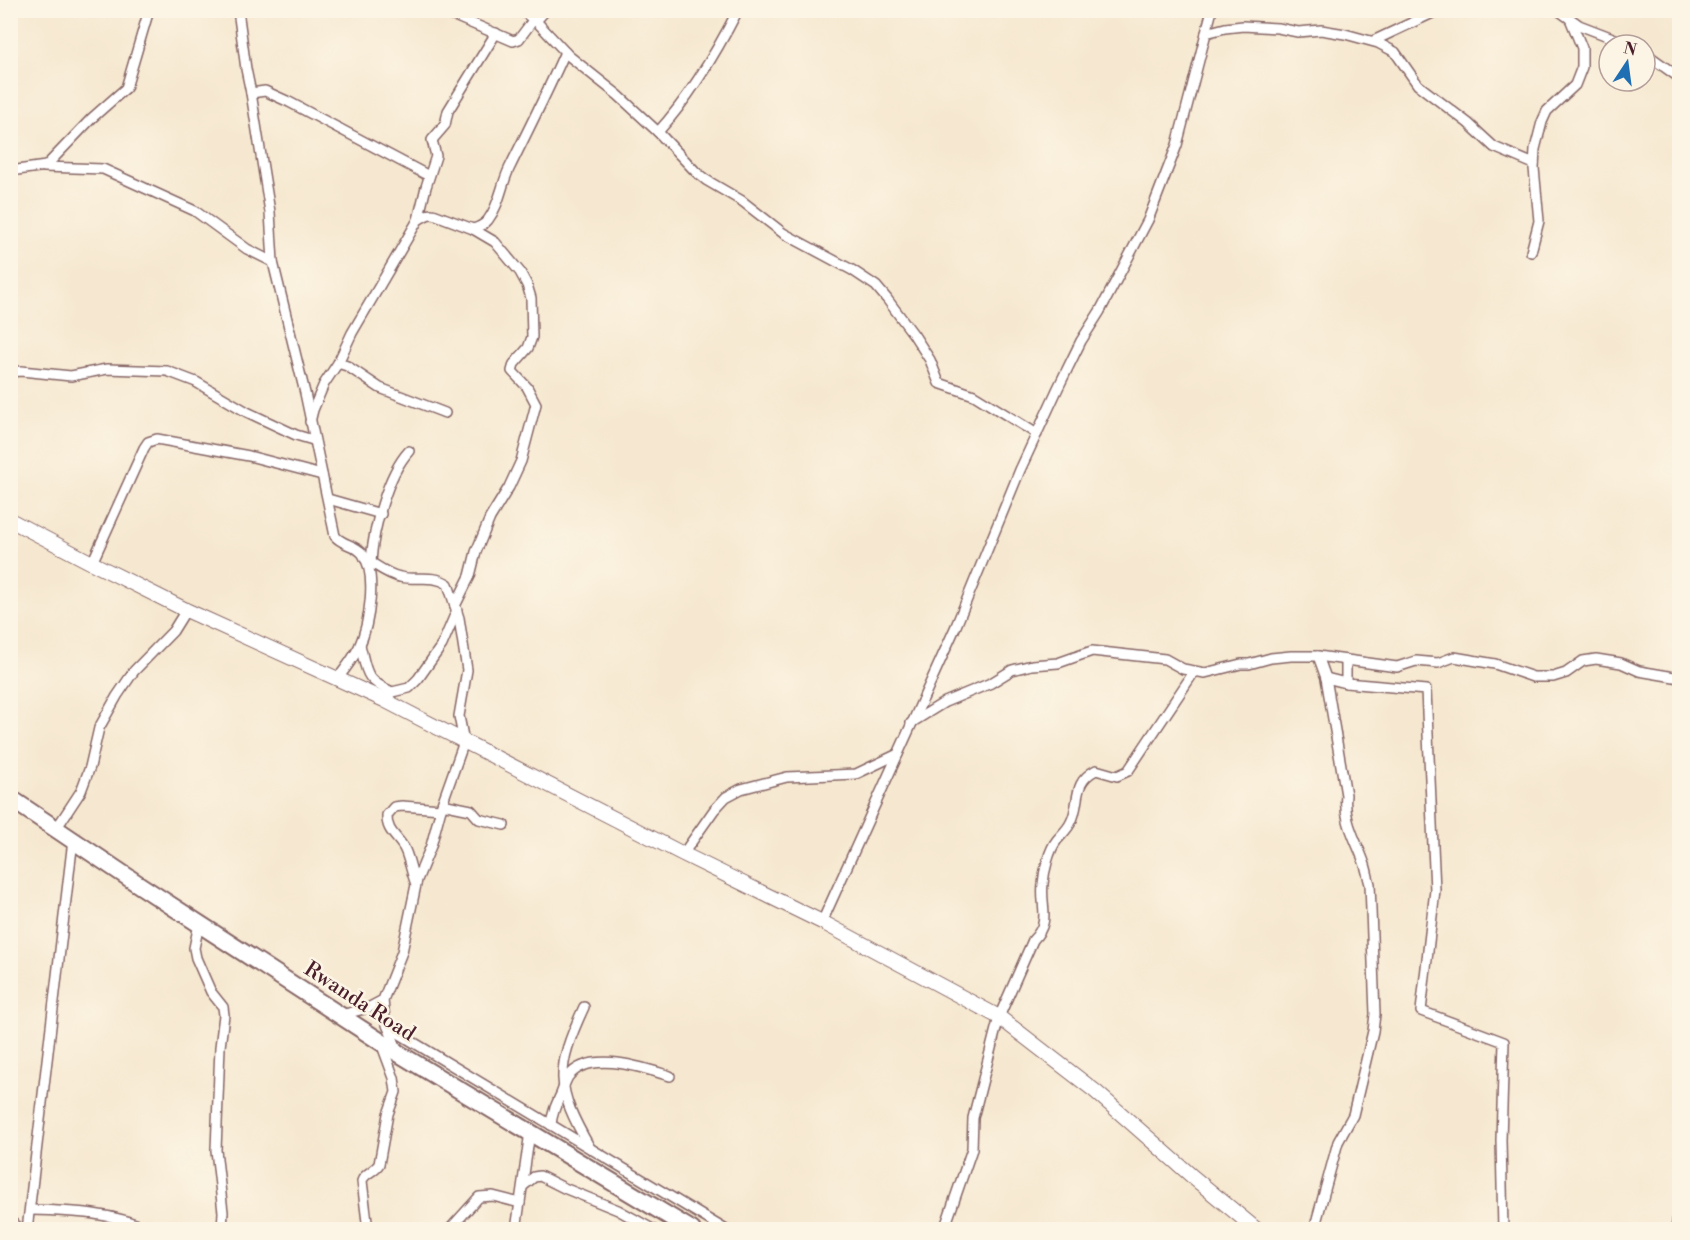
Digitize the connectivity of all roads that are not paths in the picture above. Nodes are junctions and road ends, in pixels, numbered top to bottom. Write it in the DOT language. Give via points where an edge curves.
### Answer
graph roads {
  1 [pos="149,10"];
  2 [pos="238,10"];
  3 [pos="429,10"];
  4 [pos="521,10"];
  5 [pos="546,10"];
  6 [pos="738,10"];
  7 [pos="1212,10"];
  8 [pos="1439,10"];
  9 [pos="1558,10"];
  10 [pos="535,20"];
  11 [pos="1571,21"];
  12 [pos="496,33"];
  13 [pos="1206,33"];
  14 [pos="1597,33"];
  15 [pos="1373,41"];
  16 [pos="566,52"];
  17 [pos="1657,62"];
  18 [pos="1680,78"];
  19 [pos="251,93"];
  20 [pos="658,132"];
  21 [pos="1534,164"];
  22 [pos="44,167"];
  23 [pos="10,171"];
  24 [pos="429,176"];
  25 [pos="418,220"];
  26 [pos="473,229"];
  27 [pos="1531,252"];
  28 [pos="273,262"];
  29 [pos="338,363"];
  30 [pos="10,372"];
  31 [pos="445,413"];
  32 [pos="310,422"];
  33 [pos="1037,434"];
  34 [pos="313,440"];
  35 [pos="409,451"];
  36 [pos="322,476"];
  37 [pos="328,499"];
  38 [pos="381,514"];
  39 [pos="10,519"];
  40 [pos="368,561"];
  41 [pos="92,563"];
  42 [pos="456,608"];
  43 [pos="186,610"];
  44 [pos="360,645"];
  45 [pos="1318,656"];
  46 [pos="1346,660"];
  47 [pos="1194,672"];
  48 [pos="338,678"];
  49 [pos="1326,678"];
  50 [pos="1680,678"];
  51 [pos="1346,683"];
  52 [pos="388,696"];
  53 [pos="911,723"];
  54 [pos="464,742"];
  55 [pos="899,753"];
  56 [pos="10,798"];
  57 [pos="442,806"];
  58 [pos="504,825"];
  59 [pos="57,829"];
  60 [pos="73,840"];
  61 [pos="683,854"];
  62 [pos="416,884"];
  63 [pos="822,922"];
  64 [pos="199,924"];
  65 [pos="383,1000"];
  66 [pos="584,1006"];
  67 [pos="340,1015"];
  68 [pos="999,1017"];
  69 [pos="384,1034"];
  70 [pos="669,1076"];
  71 [pos="564,1088"];
  72 [pos="551,1125"];
  73 [pos="530,1132"];
  74 [pos="591,1150"];
  75 [pos="523,1186"];
  76 [pos="1680,1200"];
  77 [pos="520,1203"];
  78 [pos="30,1210"];
  79 [pos="10,1221"];
  80 [pos="22,1230"];
  81 [pos="27,1230"];
  82 [pos="150,1230"];
  83 [pos="222,1230"];
  84 [pos="368,1230"];
  85 [pos="449,1230"];
  86 [pos="516,1230"];
  87 [pos="654,1230"];
  88 [pos="692,1230"];
  89 [pos="726,1230"];
  90 [pos="944,1230"];
  91 [pos="1257,1230"];
  92 [pos="1314,1230"];
  93 [pos="1503,1230"];
  94 [pos="1676,1230"];
  1 -- 22 [label="street" via="126,87"];
  2 -- 19 [label="street"];
  3 -- 12 [label="street"];
  4 -- 10 [label="street"];
  5 -- 10 [label="street"];
  6 -- 20 [label="street" via="699,78"];
  7 -- 13 [label="street"];
  8 -- 15 [label="street"];
  9 -- 11 [label="street"];
  10 -- 12 [label="street" via="513,41"];
  10 -- 16 [label="street"];
  11 -- 14 [label="street"];
  11 -- 21 [label="street" via="1582,48 1580,76 1544,116"];
  12 -- 24 [label="street" via="432,140 437,154"];
  13 -- 15 [label="street" via="1243,26 1278,27 1298,32 1327,31"];
  13 -- 33 [label="street" via="1177,145 1148,220 1081,341"];
  15 -- 21 [label="street" via="1395,52 1418,85 1494,147"];
  16 -- 20 [label="street"];
  16 -- 26 [label="street" via="508,171 500,199 484,225"];
  17 -- 18 [label="street"];
  19 -- 24 [label="street" via="265,92 289,102"];
  19 -- 28 [label="street" via="270,212"];
  20 -- 33 [label="street" via="705,180 742,201 783,233 876,286 914,335 939,383 974,395"];
  21 -- 27 [label="street" via="1539,221"];
  22 -- 23 [label="street"];
  22 -- 28 [label="street" via="103,169 195,211"];
  24 -- 25 [label="street"];
  25 -- 26 [label="street" via="431,213"];
  25 -- 29 [label="street"];
  26 -- 42 [label="street" via="495,242 527,285 532,338 512,371 536,404 521,460 490,518"];
  28 -- 32 [label="street"];
  29 -- 31 [label="street" via="380,388"];
  29 -- 32 [label="street" via="319,394"];
  30 -- 34 [label="street" via="71,376 107,369 167,371"];
  32 -- 34 [label="street"];
  33 -- 53 [label="street"];
  34 -- 36 [label="street"];
  35 -- 38 [label="street" via="394,470"];
  36 -- 37 [label="street"];
  36 -- 41 [label="street" via="249,456 152,440 144,448"];
  37 -- 38 [label="street"];
  37 -- 40 [label="street" via="337,539 354,546"];
  38 -- 40 [label="street"];
  39 -- 41 [label="street"];
  40 -- 42 [label="street" via="392,575 442,580 448,585"];
  40 -- 44 [label="street" via="371,580"];
  41 -- 43 [label="street"];
  42 -- 52 [label="street" via="442,645 418,679 409,688"];
  42 -- 54 [label="street" via="467,670 459,716"];
  43 -- 48 [label="street"];
  43 -- 59 [label="street" via="117,696 99,728 81,791"];
  44 -- 48 [label="street"];
  44 -- 52 [label="street" via="368,675"];
  45 -- 46 [label="street"];
  45 -- 47 [label="street" via="1275,657 1210,673"];
  45 -- 49 [label="street"];
  46 -- 50 [label="street" via="1399,667 1416,661 1438,663 1458,657 1543,677 1566,674 1583,661 1596,659"];
  46 -- 51 [label="street"];
  47 -- 53 [label="street" via="1165,659 1092,651 1058,663 1012,670"];
  47 -- 68 [label="street" via="1128,771 1117,776 1096,770 1080,786 1072,821 1052,846 1042,884 1045,918"];
  48 -- 52 [label="street"];
  49 -- 51 [label="street"];
  49 -- 92 [label="street" via="1349,828 1370,884 1375,1014 1353,1115 1338,1142"];
  51 -- 93 [label="street" via="1426,690 1436,890 1421,1011 1504,1042"];
  52 -- 54 [label="street"];
  53 -- 55 [label="street"];
  54 -- 57 [label="street"];
  54 -- 61 [label="street"];
  55 -- 61 [label="street" via="856,774 787,777 741,789 714,810"];
  55 -- 63 [label="street"];
  56 -- 59 [label="highway, Rwanda Road"];
  57 -- 58 [label="street" via="471,810 479,819"];
  57 -- 62 [label="street"];
  57 -- 62 [label="street" via="394,807 387,815 388,828 405,849"];
  59 -- 60 [label="highway, Rwanda Road"];
  60 -- 64 [label="highway, Rwanda Road"];
  60 -- 78 [label="street"];
  61 -- 63 [label="street"];
  62 -- 65 [label="street" via="402,952"];
  63 -- 68 [label="street"];
  64 -- 67 [label="highway, Rwanda Road"];
  64 -- 83 [label="street" via="196,958 224,1015 216,1150"];
  65 -- 67 [label="street"];
  65 -- 69 [label="street"];
  66 -- 71 [label="street" via="564,1056"];
  67 -- 69 [label="highway, Rwanda Road"];
  68 -- 90 [label="street" via="973,1118 972,1149"];
  68 -- 91 [label="street" via="1095,1091"];
  69 -- 72 [label="street" via="503,1094"];
  69 -- 73 [label="highway, Rwanda Road" via="398,1053"];
  69 -- 84 [label="street" via="396,1092 379,1164 362,1181"];
  70 -- 71 [label="street" via="618,1063 597,1063 580,1068"];
  71 -- 72 [label="street"];
  71 -- 74 [label="street"];
  72 -- 74 [label="street"];
  73 -- 75 [label="street"];
  73 -- 88 [label="highway, Rwanda Road"];
  74 -- 89 [label="street"];
  75 -- 77 [label="street"];
  75 -- 87 [label="street" via="540,1176"];
  76 -- 94 [label="street"];
  77 -- 85 [label="street" via="479,1197"];
  77 -- 86 [label="street"];
  78 -- 81 [label="street"];
  78 -- 82 [label="street" via="99,1215"];
  79 -- 80 [label="street"];
}
